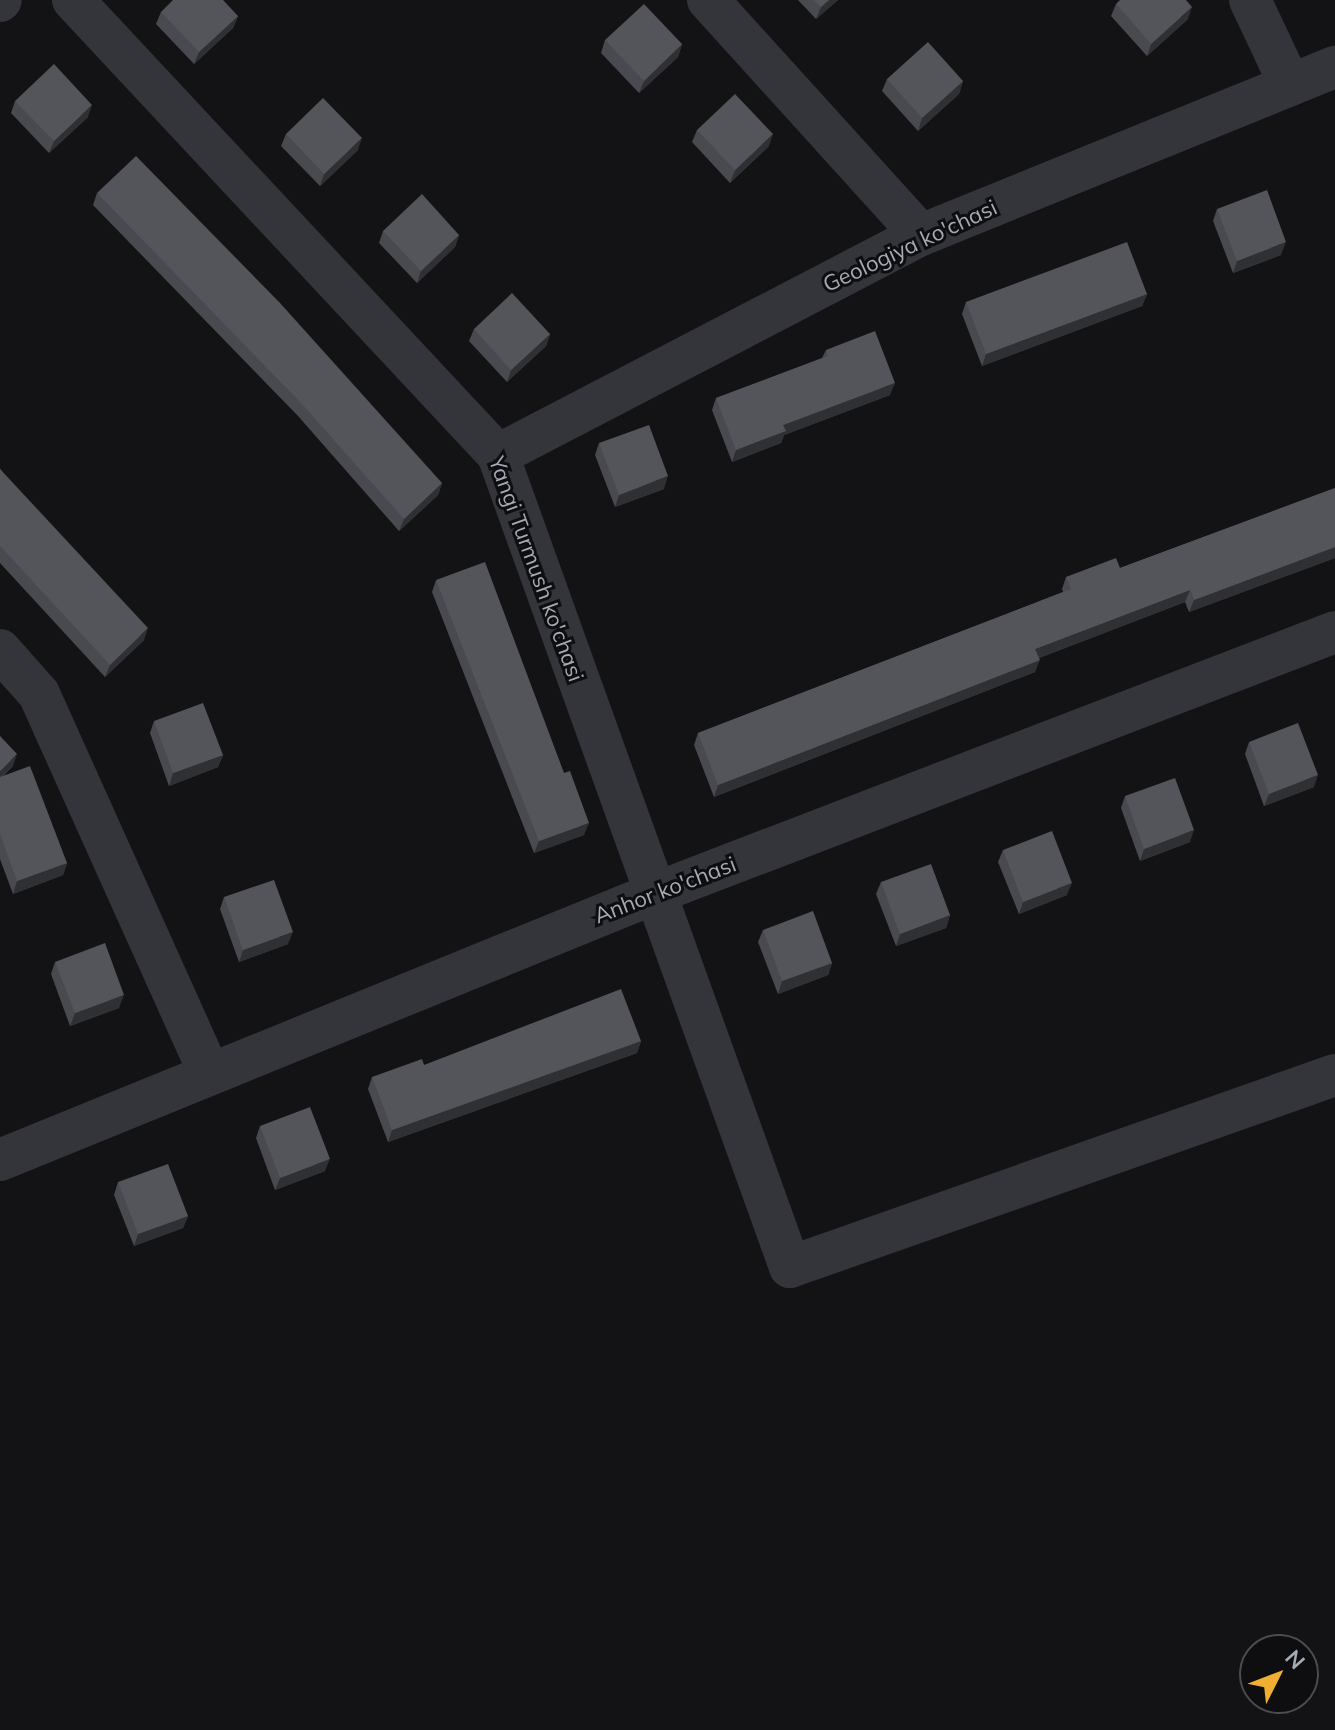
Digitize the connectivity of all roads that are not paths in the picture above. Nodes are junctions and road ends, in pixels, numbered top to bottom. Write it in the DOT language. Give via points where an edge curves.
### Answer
graph roads {
  1 [pos="73,0"];
  2 [pos="708,0"];
  3 [pos="1250,0"];
  4 [pos="1335,67"];
  5 [pos="1290,85"];
  6 [pos="921,235"];
  7 [pos="498,455"];
  8 [pos="1335,632"];
  9 [pos="0,650"];
  10 [pos="653,894"];
  11 [pos="210,1074"];
  12 [pos="1335,1075"];
  13 [pos="0,1160"];
  1 -- 7 [label="street, Yangi Turmush ko'chasi"];
  2 -- 6 [label="street"];
  3 -- 5 [label="street"];
  4 -- 5 [label="street, Geologiya ko'chasi"];
  5 -- 6 [label="street, Geologiya ko'chasi"];
  6 -- 7 [label="street, Geologiya ko'chasi"];
  7 -- 10 [label="street, Yangi Turmush ko'chasi"];
  8 -- 10 [label="street, Anhor ko'chasi"];
  9 -- 11 [label="street" via="39,694"];
  10 -- 11 [label="street, Anhor ko'chasi"];
  10 -- 12 [label="street, Yangi Turmush ko'chasi" via="790,1267"];
  11 -- 13 [label="street, Anhor ko'chasi"];
}
